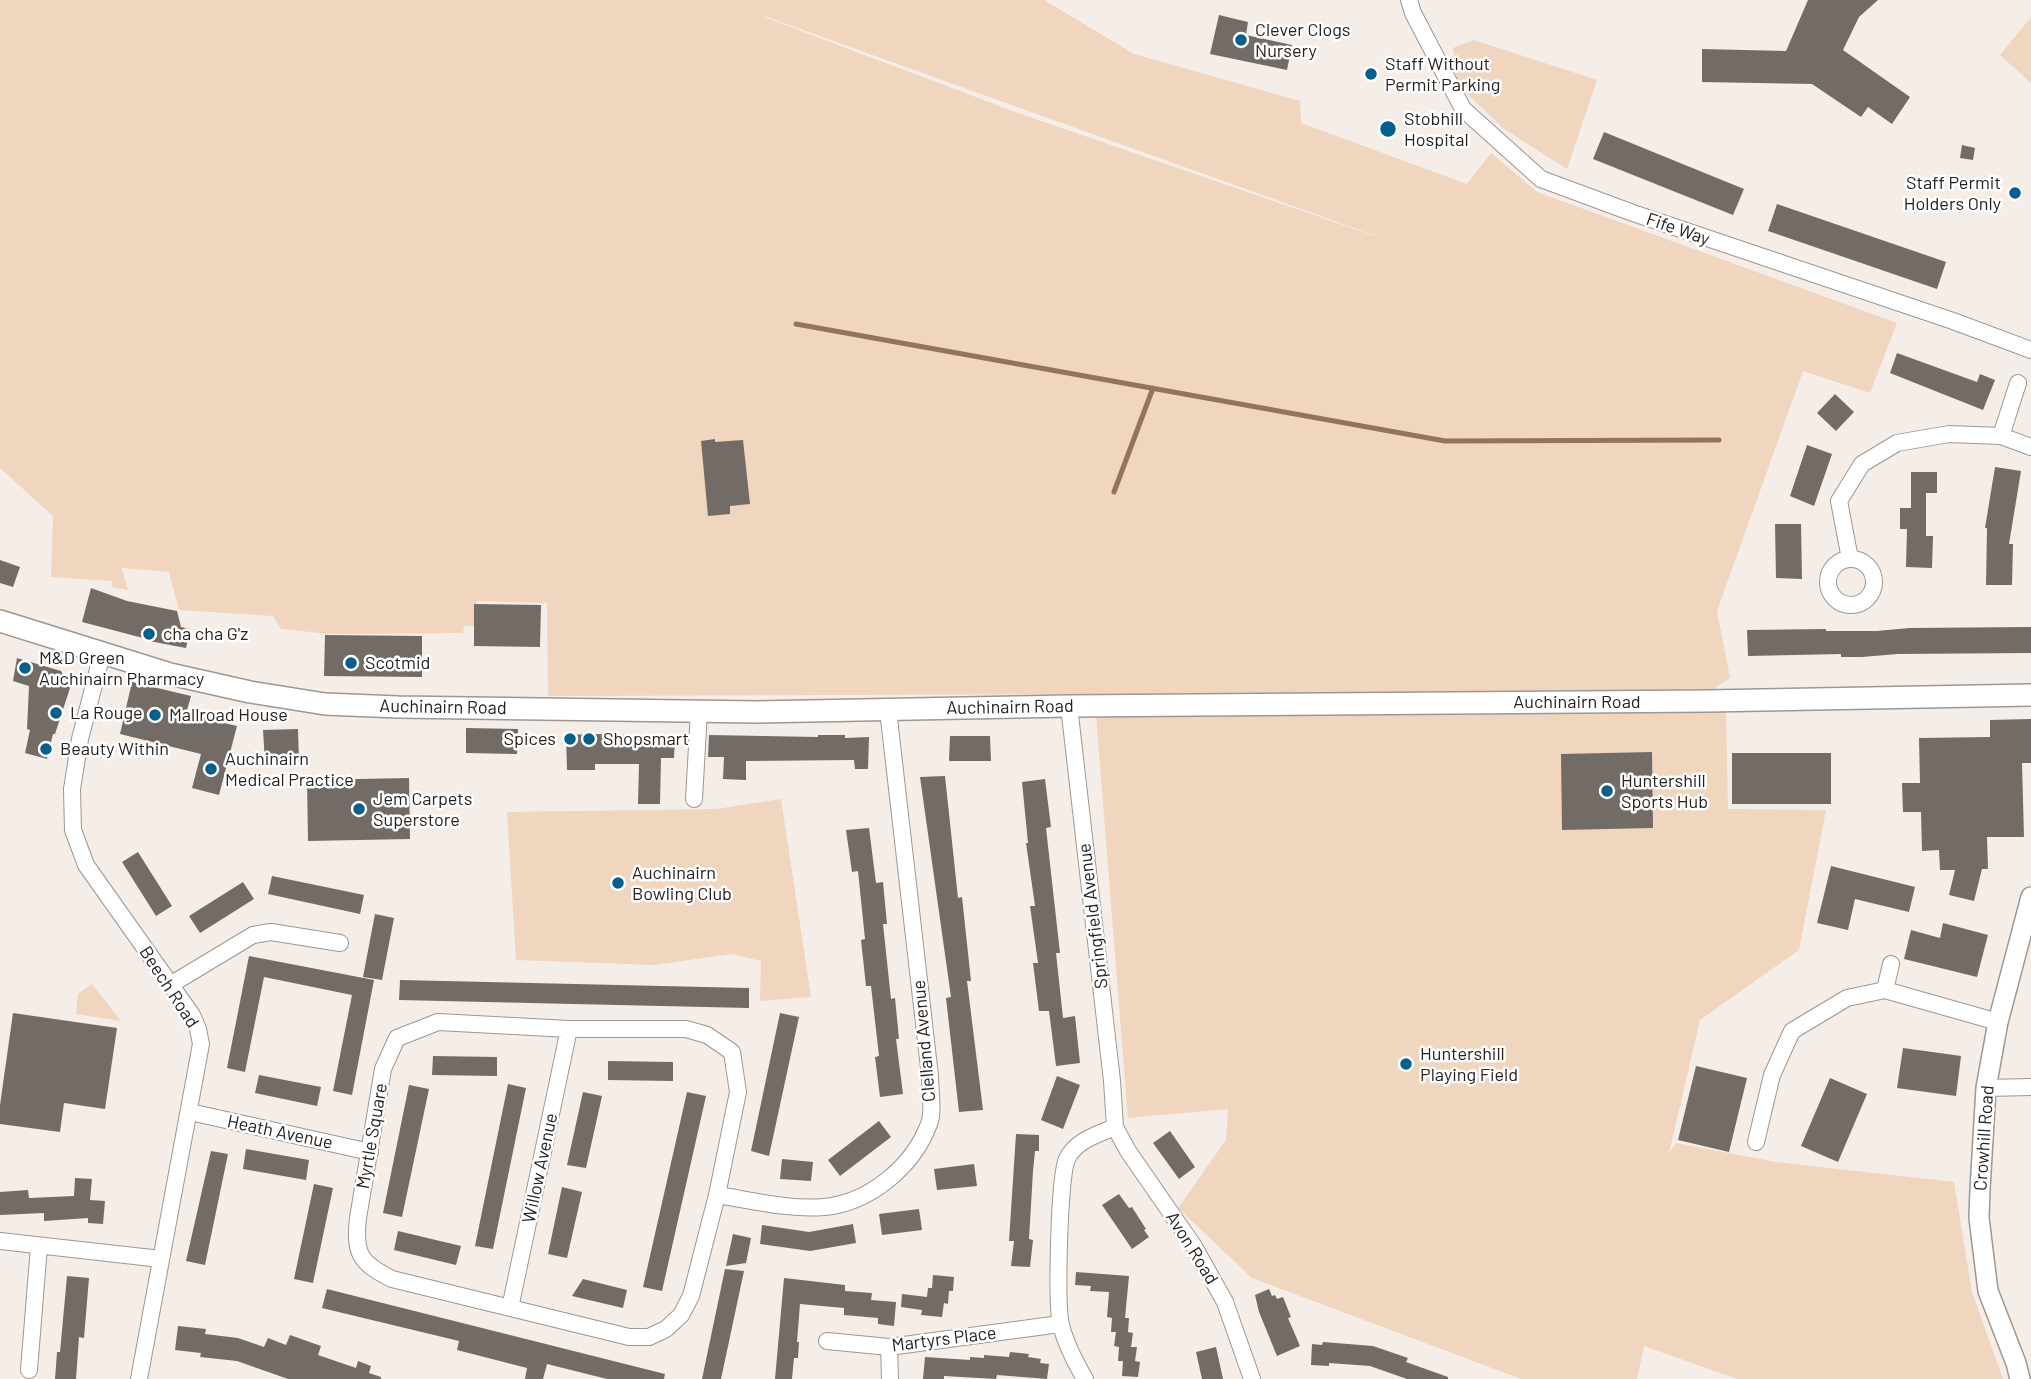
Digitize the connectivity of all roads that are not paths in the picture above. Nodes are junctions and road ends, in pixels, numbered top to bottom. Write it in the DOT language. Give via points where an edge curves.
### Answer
graph roads {
  1 [pos="1409,0"];
  2 [pos="2031,350"];
  3 [pos="2018,383"];
  4 [pos="2001,436"];
  5 [pos="2031,447"];
  6 [pos="1850,559"];
  7 [pos="0,621"];
  8 [pos="102,654"];
  9 [pos="2031,695"];
  10 [pos="1069,706"];
  11 [pos="888,710"];
  12 [pos="699,711"];
  13 [pos="694,799"];
  14 [pos="2031,897"];
  15 [pos="340,943"];
  16 [pos="1891,964"];
  17 [pos="170,985"];
  18 [pos="1885,990"];
  19 [pos="1998,1022"];
  20 [pos="569,1029"];
  21 [pos="2031,1087"];
  22 [pos="1986,1088"];
  23 [pos="190,1112"];
  24 [pos="1115,1127"];
  25 [pos="1756,1142"];
  26 [pos="370,1152"];
  27 [pos="717,1195"];
  28 [pos="0,1241"];
  29 [pos="39,1246"];
  30 [pos="161,1259"];
  31 [pos="510,1308"];
  32 [pos="1060,1324"];
  33 [pos="827,1341"];
  34 [pos="889,1347"];
  35 [pos="29,1370"];
  36 [pos="139,1379"];
  37 [pos="890,1379"];
  38 [pos="1085,1379"];
  39 [pos="1252,1379"];
  40 [pos="2020,1379"];
  1 -- 2 [label="street, Fife Way" via="1463,109 1541,179"];
  3 -- 4 [label="street"];
  4 -- 5 [label="street"];
  4 -- 6 [label="street" via="1948,434 1897,443 1862,464 1839,500"];
  7 -- 8 [label="main road, Auchinairn Road"];
  8 -- 12 [label="main road, Auchinairn Road" via="250,692 325,704"];
  8 -- 17 [label="street, Beech Road" via="80,739 72,789 73,830 86,865"];
  9 -- 10 [label="main road, Auchinairn Road"];
  10 -- 11 [label="main road, Auchinairn Road"];
  10 -- 24 [label="street, Springfield Avenue"];
  11 -- 12 [label="main road, Auchinairn Road"];
  11 -- 27 [label="street, Clelland Avenue" via="930,1076 931,1123 897,1173 856,1200 824,1207"];
  12 -- 13 [label="street"];
  14 -- 19 [label="street, Crowhill Road"];
  15 -- 17 [label="street" via="271,932 253,935"];
  16 -- 18 [label="street"];
  17 -- 23 [label="street, Beech Road" via="192,1015 201,1044"];
  18 -- 19 [label="street"];
  18 -- 25 [label="street" via="1847,998 1792,1031 1772,1075"];
  19 -- 22 [label="street, Crowhill Road"];
  20 -- 26 [label="street, Myrtle Square" via="438,1022 397,1038 383,1069"];
  20 -- 27 [label="street, Myrtle Square" via="686,1029 707,1035 732,1052 738,1092"];
  20 -- 31 [label="street, Willow Avenue"];
  21 -- 22 [label="street"];
  22 -- 40 [label="street, Crowhill Road" via="1979,1218 1988,1291"];
  23 -- 26 [label="street, Heath Avenue"];
  23 -- 30 [label="street, Beech Road"];
  24 -- 32 [label="street" via="1074,1146 1066,1160"];
  24 -- 39 [label="street, Avon Road" via="1225,1302"];
  26 -- 31 [label="street, Myrtle Square" via="356,1239 359,1254 372,1269 391,1279"];
  27 -- 31 [label="street, Myrtle Square" via="691,1296 681,1315 666,1329 649,1337 629,1337"];
  28 -- 29 [label="street"];
  29 -- 30 [label="street"];
  29 -- 35 [label="street"];
  30 -- 36 [label="street, Beech Road"];
  32 -- 34 [label="street, Martyrs Place"];
  32 -- 38 [label="street"];
  33 -- 34 [label="street, Martyrs Place"];
  34 -- 37 [label="street"];
}
